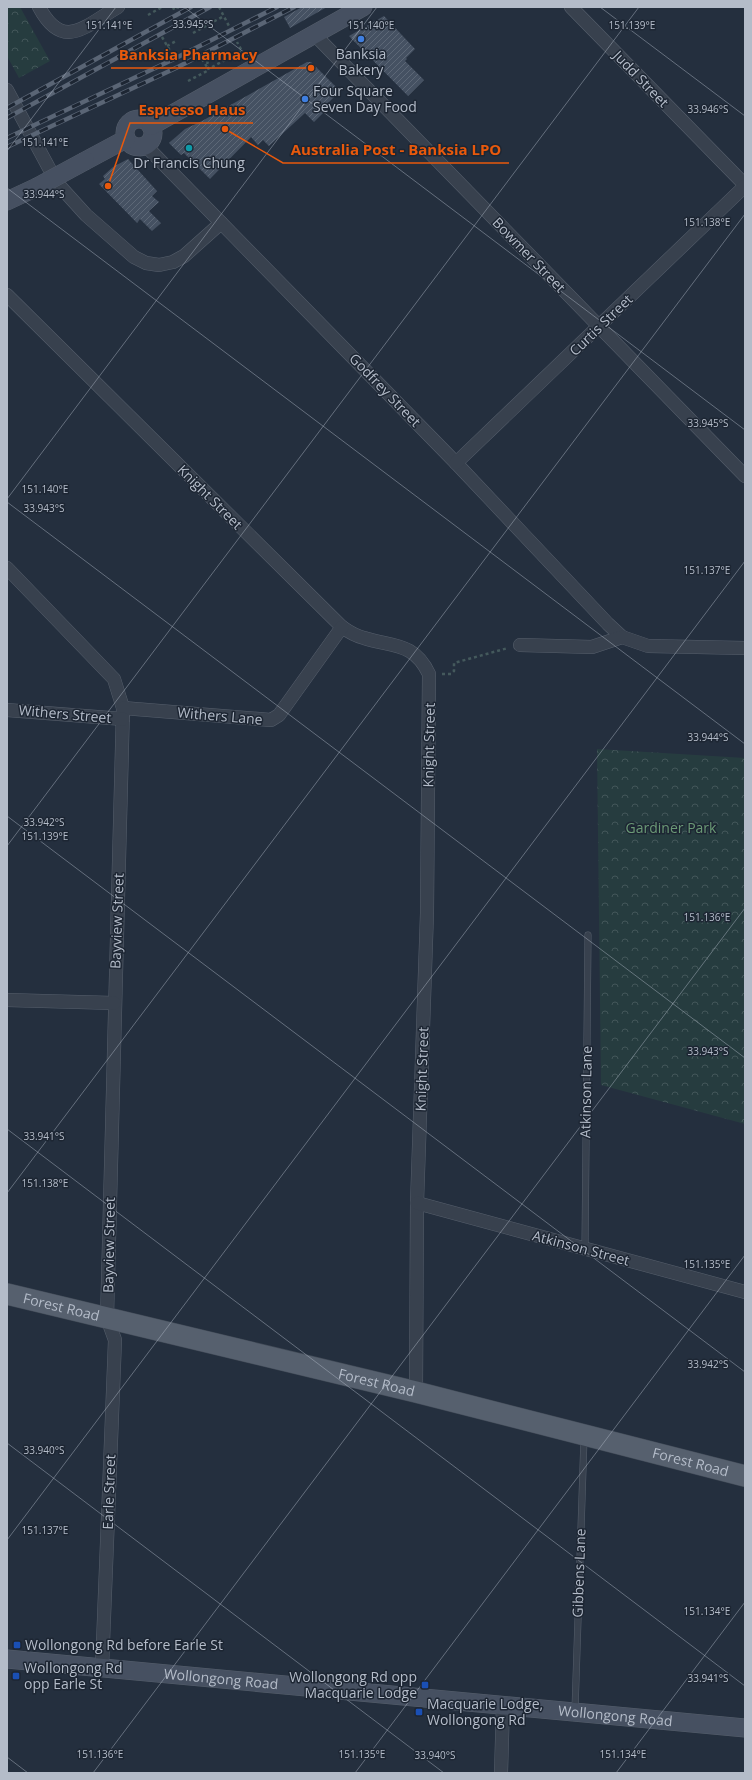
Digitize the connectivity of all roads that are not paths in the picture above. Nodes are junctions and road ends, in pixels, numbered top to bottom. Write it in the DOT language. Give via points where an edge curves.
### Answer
graph roads {
  1 [pos="39,7"];
  2 [pos="118,7"];
  3 [pos="364,7"];
  4 [pos="570,7"];
  5 [pos="314,34"];
  6 [pos="7,90"];
  7 [pos="151,126"];
  8 [pos="126,139"];
  9 [pos="146,146"];
  10 [pos="745,185"];
  11 [pos="7,201"];
  12 [pos="221,223"];
  13 [pos="7,295"];
  14 [pos="599,327"];
  15 [pos="456,463"];
  16 [pos="745,476"];
  17 [pos="7,568"];
  18 [pos="342,627"];
  19 [pos="622,637"];
  20 [pos="520,645"];
  21 [pos="745,648"];
  22 [pos="7,710"];
  23 [pos="123,713"];
  24 [pos="588,935"];
  25 [pos="7,1000"];
  26 [pos="114,1003"];
  27 [pos="417,1203"];
  28 [pos="585,1249"];
  29 [pos="745,1292"];
  30 [pos="7,1294"];
  31 [pos="107,1318"];
  32 [pos="416,1392"];
  33 [pos="584,1435"];
  34 [pos="745,1476"];
  35 [pos="7,1659"];
  36 [pos="102,1668"];
  37 [pos="503,1705"];
  38 [pos="575,1712"];
  39 [pos="745,1728"];
  40 [pos="501,1773"];
  1 -- 2 [label="street" via="52,27 69,32"];
  3 -- 5 [label="street"];
  4 -- 10 [label="street, Judd Street"];
  5 -- 7 [label="street"];
  5 -- 14 [label="street, Bowmer Street"];
  6 -- 12 [label="street" via="57,183 86,215 134,257 146,263 173,262 184,256"];
  7 -- 8 [label="street" via="144,120 134,120 127,125"];
  7 -- 9 [label="street" via="152,139"];
  8 -- 9 [label="street" via="132,146"];
  8 -- 11 [label="street, bridge"];
  9 -- 12 [label="street, Godfrey Street"];
  10 -- 14 [label="street, Curtis Street"];
  12 -- 15 [label="street, Godfrey Street"];
  13 -- 18 [label="street, Knight Street"];
  14 -- 15 [label="street, Curtis Street"];
  14 -- 16 [label="street, Bowmer Street"];
  15 -- 19 [label="street, Godfrey Street"];
  17 -- 23 [label="street, Bayview Street" via="114,679"];
  18 -- 23 [label="street, Withers Lane" via="279,716 271,720"];
  18 -- 27 [label="street, Knight Street" via="362,638 404,647 419,658 429,674 427,913"];
  19 -- 20 [label="street" via="592,647"];
  19 -- 21 [label="street" via="648,646"];
  22 -- 23 [label="street, Withers Street"];
  23 -- 26 [label="street, Bayview Street"];
  24 -- 28 [label="lane, Atkinson Lane"];
  25 -- 26 [label="street"];
  26 -- 31 [label="street, Bayview Street"];
  27 -- 28 [label="street, Atkinson Street"];
  27 -- 32 [label="street, Knight Street"];
  28 -- 29 [label="street, Atkinson Street"];
  30 -- 31 [label="main road, Forest Road"];
  31 -- 32 [label="main road, Forest Road"];
  31 -- 36 [label="street, Earle Street" via="115,1340"];
  32 -- 33 [label="main road, Forest Road"];
  33 -- 34 [label="main road, Forest Road"];
  33 -- 38 [label="lane, Gibbens Lane"];
  35 -- 36 [label="street, Wollongong Road"];
  36 -- 37 [label="street, Wollongong Road"];
  37 -- 38 [label="street, Wollongong Road"];
  37 -- 40 [label="street"];
  38 -- 39 [label="street, Wollongong Road"];
}
